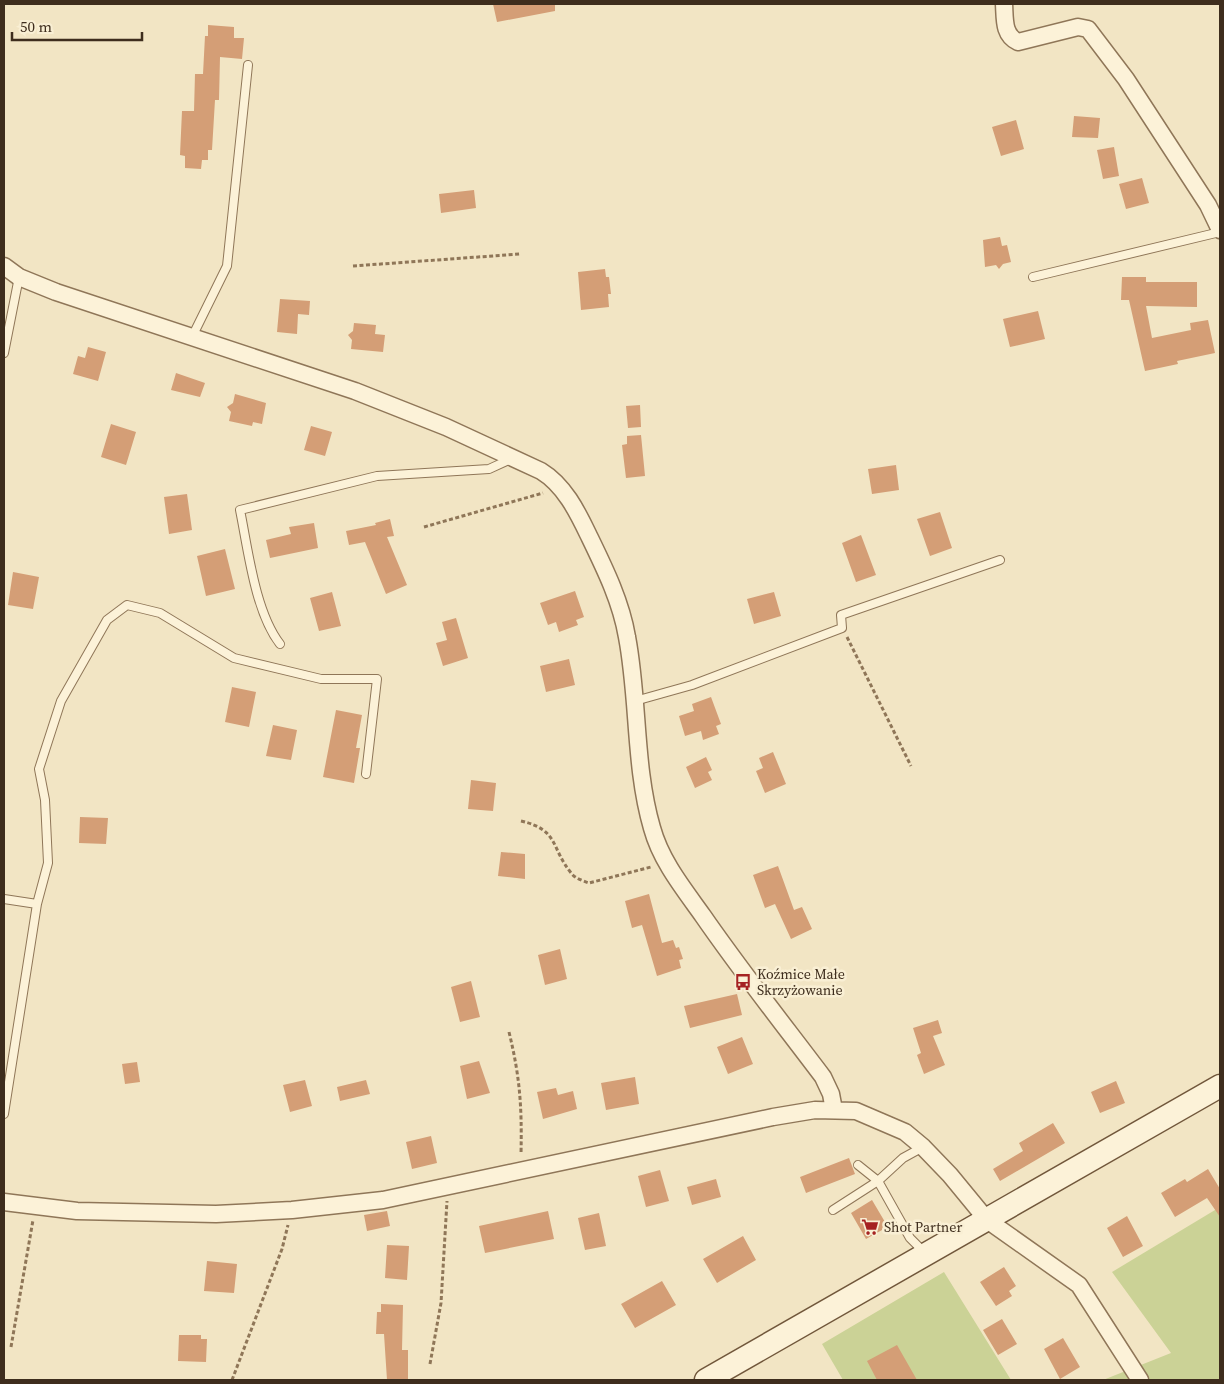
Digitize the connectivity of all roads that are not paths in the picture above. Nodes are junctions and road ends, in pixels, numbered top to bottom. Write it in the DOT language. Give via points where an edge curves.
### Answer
graph roads {
  1 [pos="1004,4"];
  2 [pos="248,65"];
  3 [pos="1220,231"];
  4 [pos="4,266"];
  5 [pos="19,277"];
  6 [pos="1033,277"];
  7 [pos="192,337"];
  8 [pos="4,353"];
  9 [pos="513,458"];
  10 [pos="1000,560"];
  11 [pos="280,644"];
  12 [pos="635,701"];
  13 [pos="366,774"];
  14 [pos="4,899"];
  15 [pos="37,904"];
  16 [pos="1220,1086"];
  17 [pos="834,1110"];
  18 [pos="4,1114"];
  19 [pos="923,1146"];
  20 [pos="858,1165"];
  21 [pos="878,1181"];
  22 [pos="4,1202"];
  23 [pos="833,1210"];
  24 [pos="987,1220"];
  25 [pos="927,1254"];
  26 [pos="706,1380"];
  27 [pos="1140,1380"];
  1 -- 3 [label="street" via="1006,30 1011,39 1018,42 1078,28 1088,29 1126,79 1208,204"];
  2 -- 7 [label="lane" via="227,266"];
  3 -- 6 [label="lane"];
  4 -- 5 [label="street"];
  5 -- 7 [label="street"];
  5 -- 8 [label="lane"];
  7 -- 9 [label="street" via="364,394"];
  9 -- 11 [label="lane" via="489,469 377,476 240,510 252,571 270,631"];
  9 -- 12 [label="street" via="559,485 584,526 618,605 627,636"];
  10 -- 12 [label="lane" via="841,615 842,628 692,685"];
  12 -- 17 [label="street" via="646,805 666,863 823,1077"];
  13 -- 15 [label="lane" via="377,680 321,679 234,658 160,613 127,605 107,620 61,701 39,769 45,800 48,863"];
  14 -- 15 [label="lane"];
  15 -- 18 [label="lane"];
  16 -- 24 [label="main road"];
  17 -- 19 [label="street" via="856,1111 870,1116 905,1132"];
  17 -- 22 [label="street" via="772,1117 383,1200 216,1214 77,1210"];
  19 -- 21 [label="lane" via="903,1158"];
  19 -- 24 [label="street"];
  20 -- 21 [label="lane"];
  21 -- 23 [label="lane"];
  21 -- 25 [label="lane" via="910,1238"];
  24 -- 25 [label="main road"];
  24 -- 27 [label="street" via="1079,1285"];
  25 -- 26 [label="main road"];
}
